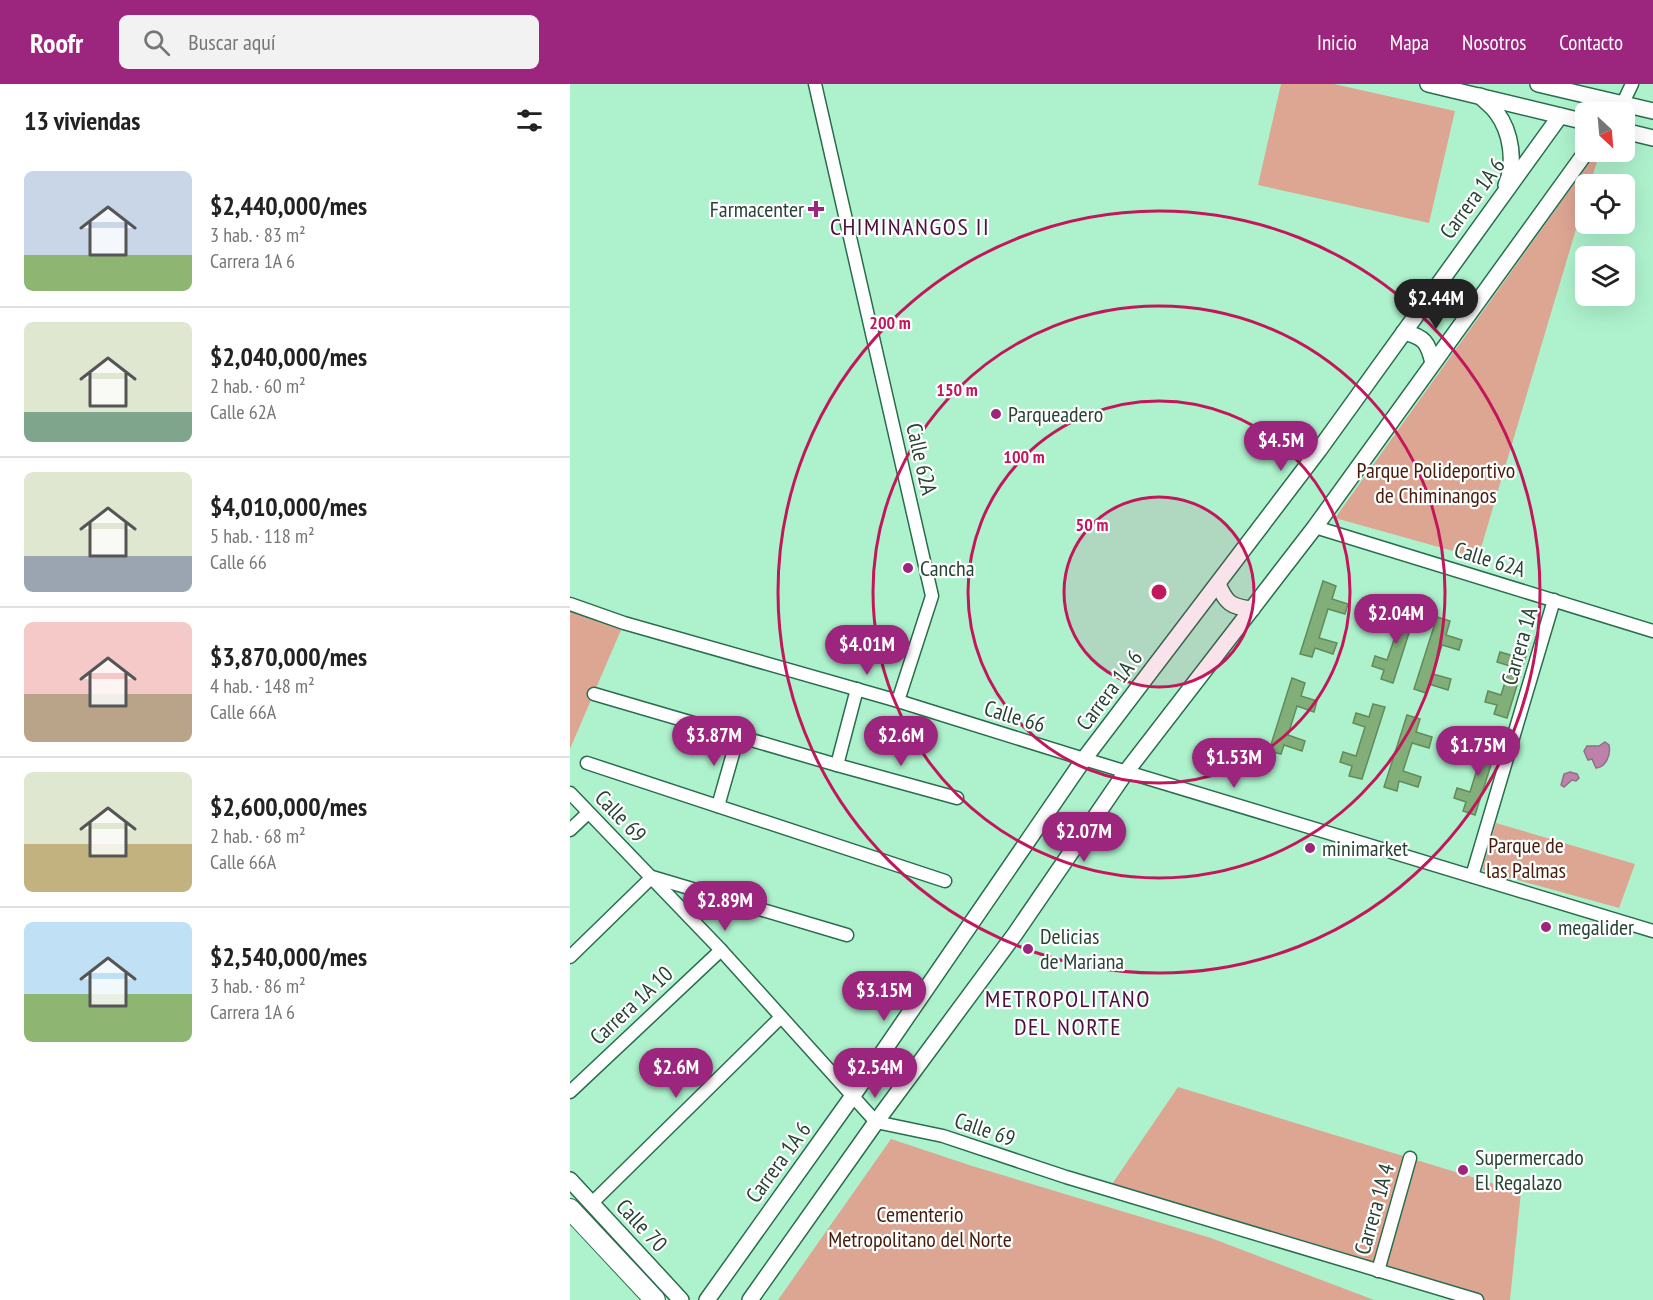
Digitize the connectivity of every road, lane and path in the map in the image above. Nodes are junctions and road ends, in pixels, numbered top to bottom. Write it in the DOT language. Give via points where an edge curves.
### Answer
graph roads {
  1 [pos="815,84"];
  2 [pos="1428,84"];
  3 [pos="1538,84"];
  4 [pos="1632,84"];
  5 [pos="1555,86"];
  6 [pos="1480,96"];
  7 [pos="1611,102"];
  8 [pos="1623,102"];
  9 [pos="1635,108"];
  10 [pos="1653,112"];
  11 [pos="1560,116"];
  12 [pos="1575,119"];
  13 [pos="1635,134"];
  14 [pos="1650,137"];
  15 [pos="1579,162"];
  16 [pos="1498,200"];
  17 [pos="1404,332"];
  18 [pos="1433,363"];
  19 [pos="1315,527"];
  20 [pos="1218,584"];
  21 [pos="1554,600"];
  22 [pos="570,604"];
  23 [pos="1252,609"];
  24 [pos="1653,631"];
  25 [pos="857,689"];
  26 [pos="594,694"];
  27 [pos="898,701"];
  28 [pos="738,736"];
  29 [pos="1084,759"];
  30 [pos="587,763"];
  31 [pos="837,765"];
  32 [pos="1126,772"];
  33 [pos="570,793"];
  34 [pos="957,798"];
  35 [pos="718,806"];
  36 [pos="588,813"];
  37 [pos="570,830"];
  38 [pos="1472,876"];
  39 [pos="652,877"];
  40 [pos="945,881"];
  41 [pos="684,886"];
  42 [pos="675,903"];
  43 [pos="1653,930"];
  44 [pos="847,935"];
  45 [pos="721,950"];
  46 [pos="570,957"];
  47 [pos="781,1017"];
  48 [pos="570,1092"];
  49 [pos="852,1097"];
  50 [pos="876,1122"];
  51 [pos="1410,1158"];
  52 [pos="570,1180"];
  53 [pos="592,1203"];
  54 [pos="570,1209"];
  55 [pos="1378,1271"];
  56 [pos="719,1283"];
  57 [pos="655,1300"];
  58 [pos="681,1300"];
  59 [pos="706,1300"];
  60 [pos="724,1300"];
  61 [pos="750,1300"];
  62 [pos="1476,1300"];
  1 -- 27 [label="street, Calle 62A" via="932,596"];
  2 -- 6 [label="street"];
  3 -- 5 [label="street"];
  4 -- 8 [label="street"];
  5 -- 7 [label="street"];
  6 -- 11 [label="street"];
  6 -- 16 [label="street" via="1497,113 1508,133 1508,179"];
  9 -- 10 [label="street"];
  10 -- 14 [label="street" via="1644,122"];
  11 -- 12 [label="street"];
  11 -- 16 [label="street, Carrera 1A 6"];
  13 -- 14 [label="street"];
  15 -- 18 [label="street"];
  16 -- 17 [label="street, Carrera 1A 6"];
  17 -- 18 [label="street" via="1419,336 1430,347"];
  17 -- 20 [label="street, Carrera 1A 6"];
  18 -- 19 [label="street"];
  19 -- 21 [label="street, Calle 62A"];
  19 -- 23 [label="street"];
  20 -- 23 [label="street" via="1224,598 1237,607"];
  20 -- 29 [label="street, Carrera 1A 6"];
  21 -- 24 [label="street, Calle 62A"];
  21 -- 38 [label="street, Carrera 1A"];
  22 -- 25 [label="street, Calle 66"];
  23 -- 32 [label="street"];
  25 -- 27 [label="street, Calle 66"];
  25 -- 31 [label="street"];
  26 -- 28 [label="street"];
  27 -- 29 [label="street, Calle 66"];
  28 -- 31 [label="street"];
  28 -- 35 [label="street"];
  29 -- 32 [label="street, Calle 66"];
  29 -- 49 [label="street, Carrera 1A 6"];
  30 -- 35 [label="street"];
  31 -- 34 [label="street"];
  32 -- 38 [label="street, Calle 66"];
  32 -- 50 [label="street" via="1015,934"];
  33 -- 36 [label="street, Calle 69"];
  35 -- 40 [label="street"];
  36 -- 37 [label="street"];
  36 -- 39 [label="street, Calle 69"];
  38 -- 43 [label="street, Calle 66"];
  39 -- 41 [label="street"];
  39 -- 42 [label="street, Calle 69"];
  39 -- 46 [label="street"];
  41 -- 42 [label="street"];
  41 -- 44 [label="street"];
  42 -- 45 [label="street, Calle 69"];
  45 -- 47 [label="street, Calle 69"];
  45 -- 48 [label="street, Carrera 1A 10"];
  47 -- 49 [label="street, Calle 69"];
  47 -- 53 [label="street"];
  49 -- 50 [label="street, Calle 69"];
  49 -- 56 [label="street, Carrera 1A 6"];
  50 -- 55 [label="street, Calle 69" via="945,1133 1066,1177"];
  50 -- 61 [label="street"];
  51 -- 55 [label="street, Carrera 1A 4"];
  52 -- 53 [label="street, Calle 70"];
  53 -- 58 [label="street, Calle 70"];
  54 -- 57 [label="highway"];
  55 -- 62 [label="street, Calle 69"];
  56 -- 59 [label="street, Carrera 1A 6"];
  56 -- 60 [label="street"];
}
